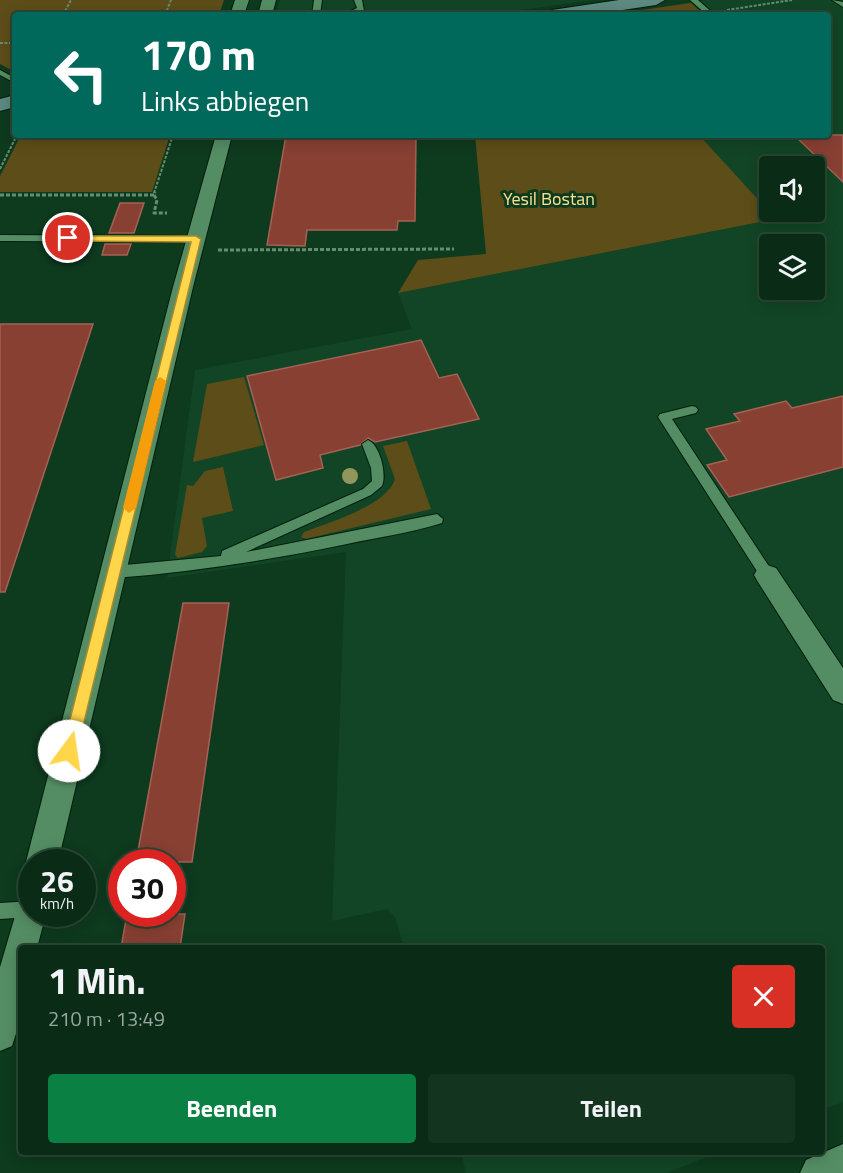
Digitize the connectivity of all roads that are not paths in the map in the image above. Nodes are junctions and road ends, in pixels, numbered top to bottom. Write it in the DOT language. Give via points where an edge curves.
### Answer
graph roads {
  1 [pos="358,0"];
  2 [pos="656,0"];
  3 [pos="694,0"];
  4 [pos="836,0"];
  5 [pos="843,5"];
  6 [pos="354,12"];
  7 [pos="593,12"];
  8 [pos="708,12"];
  9 [pos="223,138"];
  10 [pos="0,238"];
  11 [pos="195,245"];
  12 [pos="692,410"];
  13 [pos="368,444"];
  14 [pos="437,519"];
  15 [pos="212,562"];
  16 [pos="114,572"];
  17 [pos="767,575"];
  18 [pos="843,691"];
  19 [pos="45,849"];
  20 [pos="18,909"];
  21 [pos="0,911"];
  22 [pos="26,927"];
  23 [pos="22,945"];
  24 [pos="18,961"];
  25 [pos="0,1034"];
  26 [pos="843,1163"];
  27 [pos="819,1173"];
  1 -- 6 [label="lane" via="361,9"];
  2 -- 7 [label="street"];
  3 -- 8 [label="lane"];
  4 -- 5 [label="lane"];
  9 -- 11 [label="street"];
  10 -- 11 [label="lane"];
  11 -- 16 [label="street"];
  12 -- 17 [label="lane" via="664,417"];
  13 -- 15 [label="lane" via="378,483 367,492"];
  14 -- 15 [label="lane" via="282,552"];
  15 -- 16 [label="lane"];
  16 -- 19 [label="street"];
  17 -- 18 [label="street"];
  20 -- 21 [label="lane"];
  22 -- 23 [label="street"];
  24 -- 25 [label="street"];
  26 -- 27 [label="street"];
}
